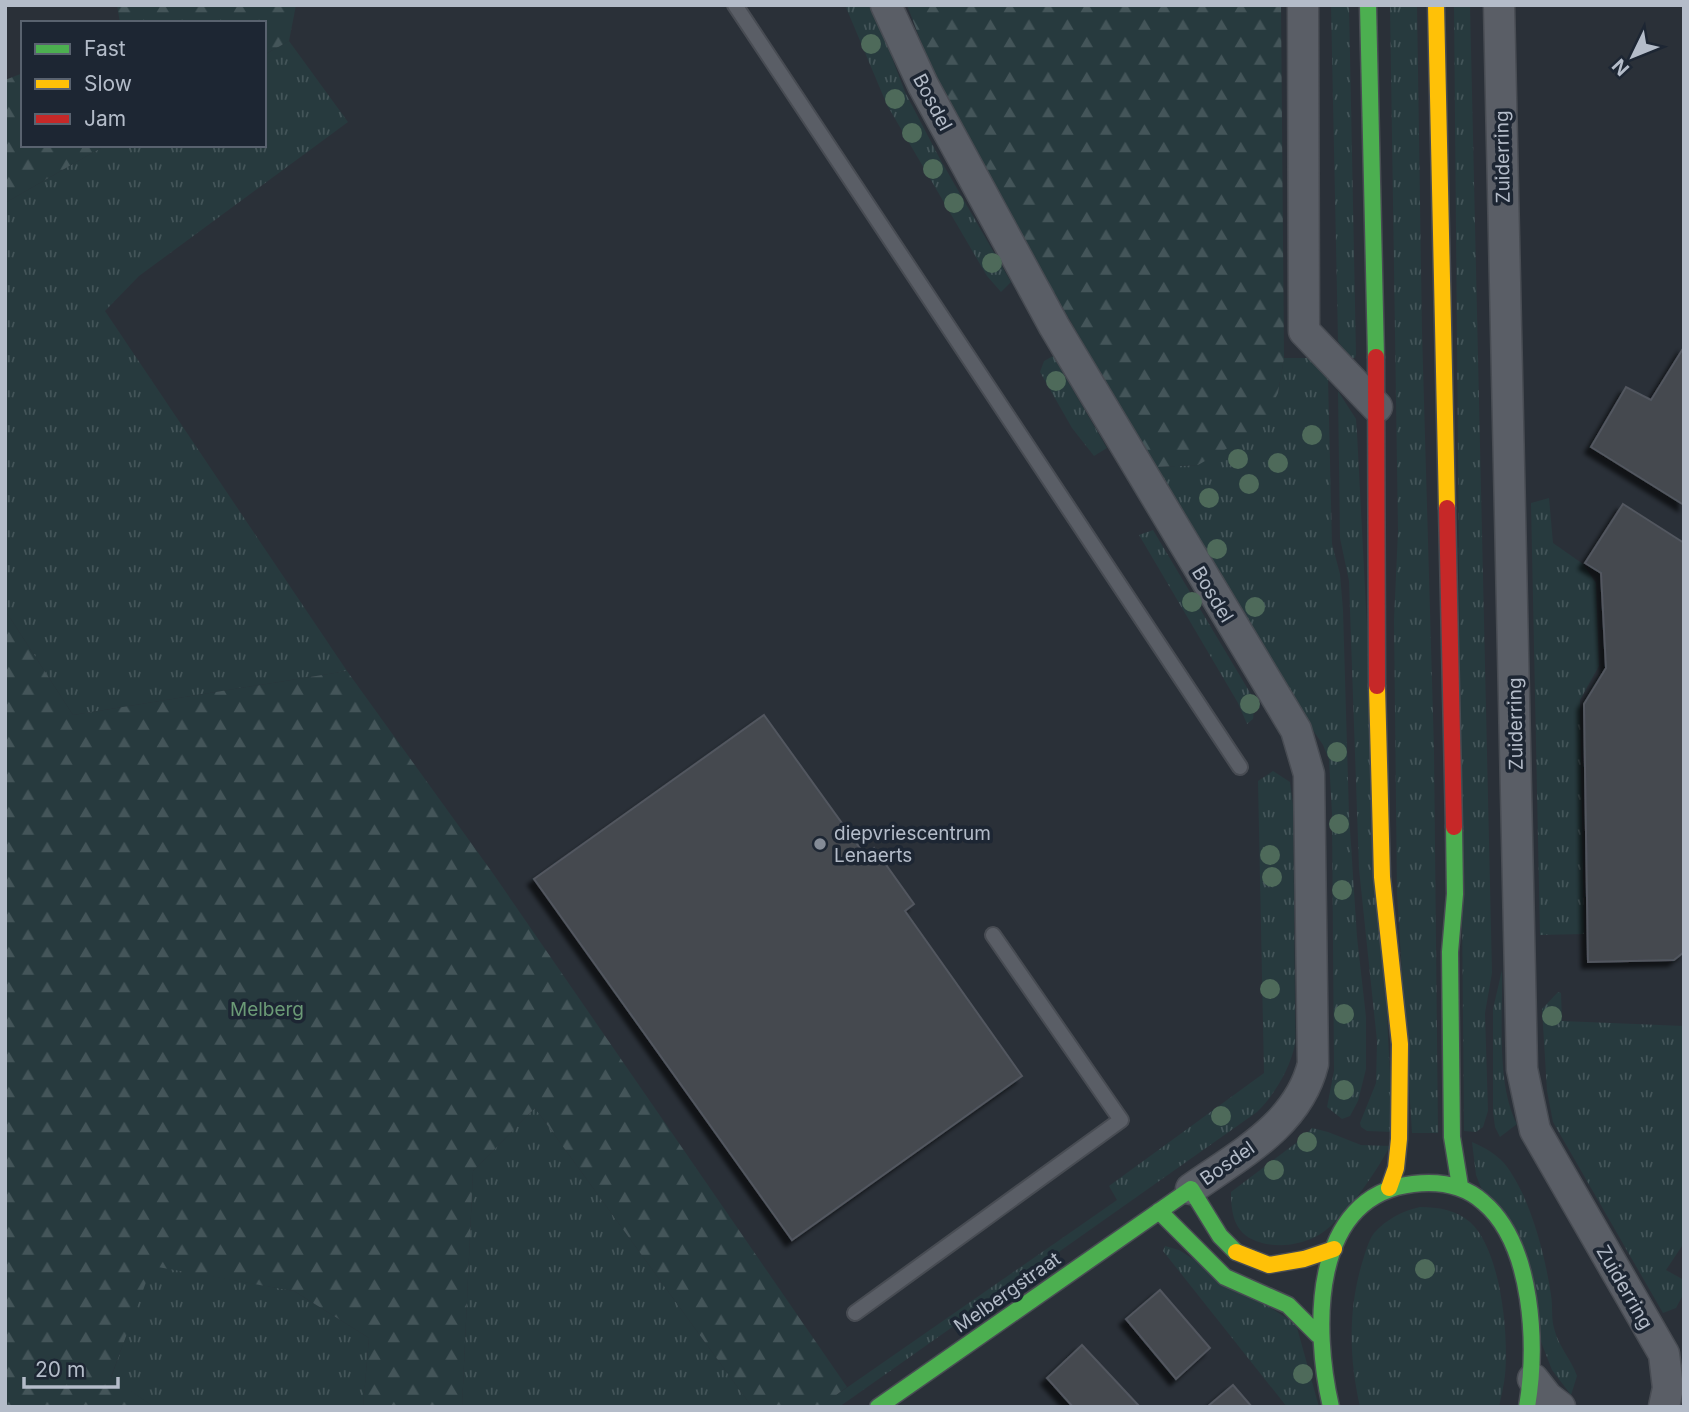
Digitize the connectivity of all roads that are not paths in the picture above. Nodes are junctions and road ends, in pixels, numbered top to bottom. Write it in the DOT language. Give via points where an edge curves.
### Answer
graph roads {
  1 [pos="735,5"];
  2 [pos="886,5"];
  3 [pos="1303,5"];
  4 [pos="1368,5"];
  5 [pos="1436,5"];
  6 [pos="1499,5"];
  7 [pos="1377,407"];
  8 [pos="1240,767"];
  9 [pos="993,935"];
  10 [pos="1460,1186"];
  11 [pos="1389,1188"];
  12 [pos="1191,1189"];
  13 [pos="1159,1211"];
  14 [pos="1334,1249"];
  15 [pos="855,1313"];
  16 [pos="1318,1335"];
  17 [pos="1530,1393"];
  18 [pos="878,1407"];
  19 [pos="1331,1407"];
  20 [pos="1560,1407"];
  21 [pos="1664,1407"];
  1 -- 8 [label="lane"];
  2 -- 12 [label="street, Bosdel" via="923,85 1054,326 1296,730 1309,774 1312,1064 1308,1083 1284,1120"];
  3 -- 7 [label="street" via="1304,331"];
  4 -- 7 [label="main road"];
  5 -- 10 [label="main road" via="1455,894 1450,952 1452,1137"];
  6 -- 21 [label="street, Zuiderring" via="1522,1069 1535,1130 1664,1354 1668,1388"];
  7 -- 11 [label="main road" via="1379,817 1400,1044 1399,1139"];
  9 -- 15 [label="lane" via="1121,1120"];
  10 -- 11 [label="main road" via="1428,1183"];
  10 -- 17 [label="main road" via="1482,1200 1499,1219 1514,1247 1529,1308"];
  11 -- 14 [label="main road" via="1354,1211"];
  12 -- 13 [label="main road, Bosdel"];
  12 -- 14 [label="main road, Bosdel" via="1220,1236 1237,1253 1269,1265"];
  13 -- 16 [label="main road" via="1225,1277 1288,1305"];
  13 -- 18 [label="main road, Melbergstraat"];
  14 -- 16 [label="main road" via="1321,1293"];
  16 -- 19 [label="main road"];
  17 -- 20 [label="street" via="1547,1396"];
}
